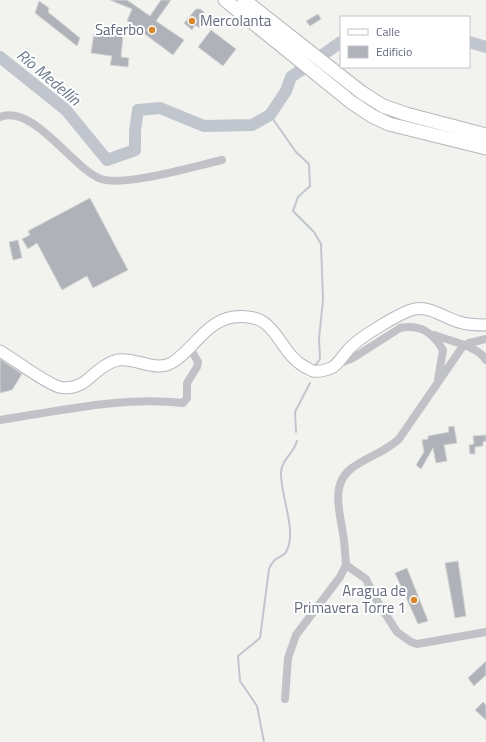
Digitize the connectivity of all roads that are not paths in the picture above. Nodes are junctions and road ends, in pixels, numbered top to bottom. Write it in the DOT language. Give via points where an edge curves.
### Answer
graph roads {
  1 [pos="225,0"];
  2 [pos="244,0"];
  3 [pos="292,46"];
  4 [pos="0,117"];
  5 [pos="486,134"];
  6 [pos="486,148"];
  7 [pos="222,160"];
  8 [pos="486,325"];
  9 [pos="431,334"];
  10 [pos="486,339"];
  11 [pos="463,346"];
  12 [pos="190,348"];
  13 [pos="0,350"];
  14 [pos="485,355"];
  15 [pos="333,366"];
  16 [pos="437,385"];
  17 [pos="0,420"];
  18 [pos="346,565"];
  19 [pos="486,632"];
  20 [pos="285,700"];
  1 -- 3 [label="highway"];
  2 -- 3 [label="highway"];
  3 -- 5 [label="highway" via="372,100 393,110"];
  3 -- 6 [label="highway" via="336,89 363,110 389,124"];
  4 -- 7 [label="street" via="7,114 23,118 97,177 115,181 165,174"];
  8 -- 15 [label="main road" via="459,322 417,307 352,345"];
  9 -- 11 [label="street"];
  9 -- 15 [label="street" via="420,327 400,328 352,358"];
  9 -- 16 [label="street" via="443,350"];
  10 -- 11 [label="street"];
  11 -- 14 [label="street" via="474,348"];
  11 -- 16 [label="street"];
  12 -- 13 [label="main road" via="168,365 159,367 124,360 108,363 84,382 68,388 59,387"];
  12 -- 15 [label="main road" via="215,324 233,317 245,316 264,322 274,330 297,363 312,371 321,371"];
  12 -- 17 [label="street" via="198,362 187,383 187,398 183,403 108,404"];
  16 -- 18 [label="street" via="399,439 345,473 338,490"];
  18 -- 19 [label="street" via="366,579 397,632 410,642 417,644"];
  18 -- 20 [label="street" via="340,577 296,635 288,658"];
}
